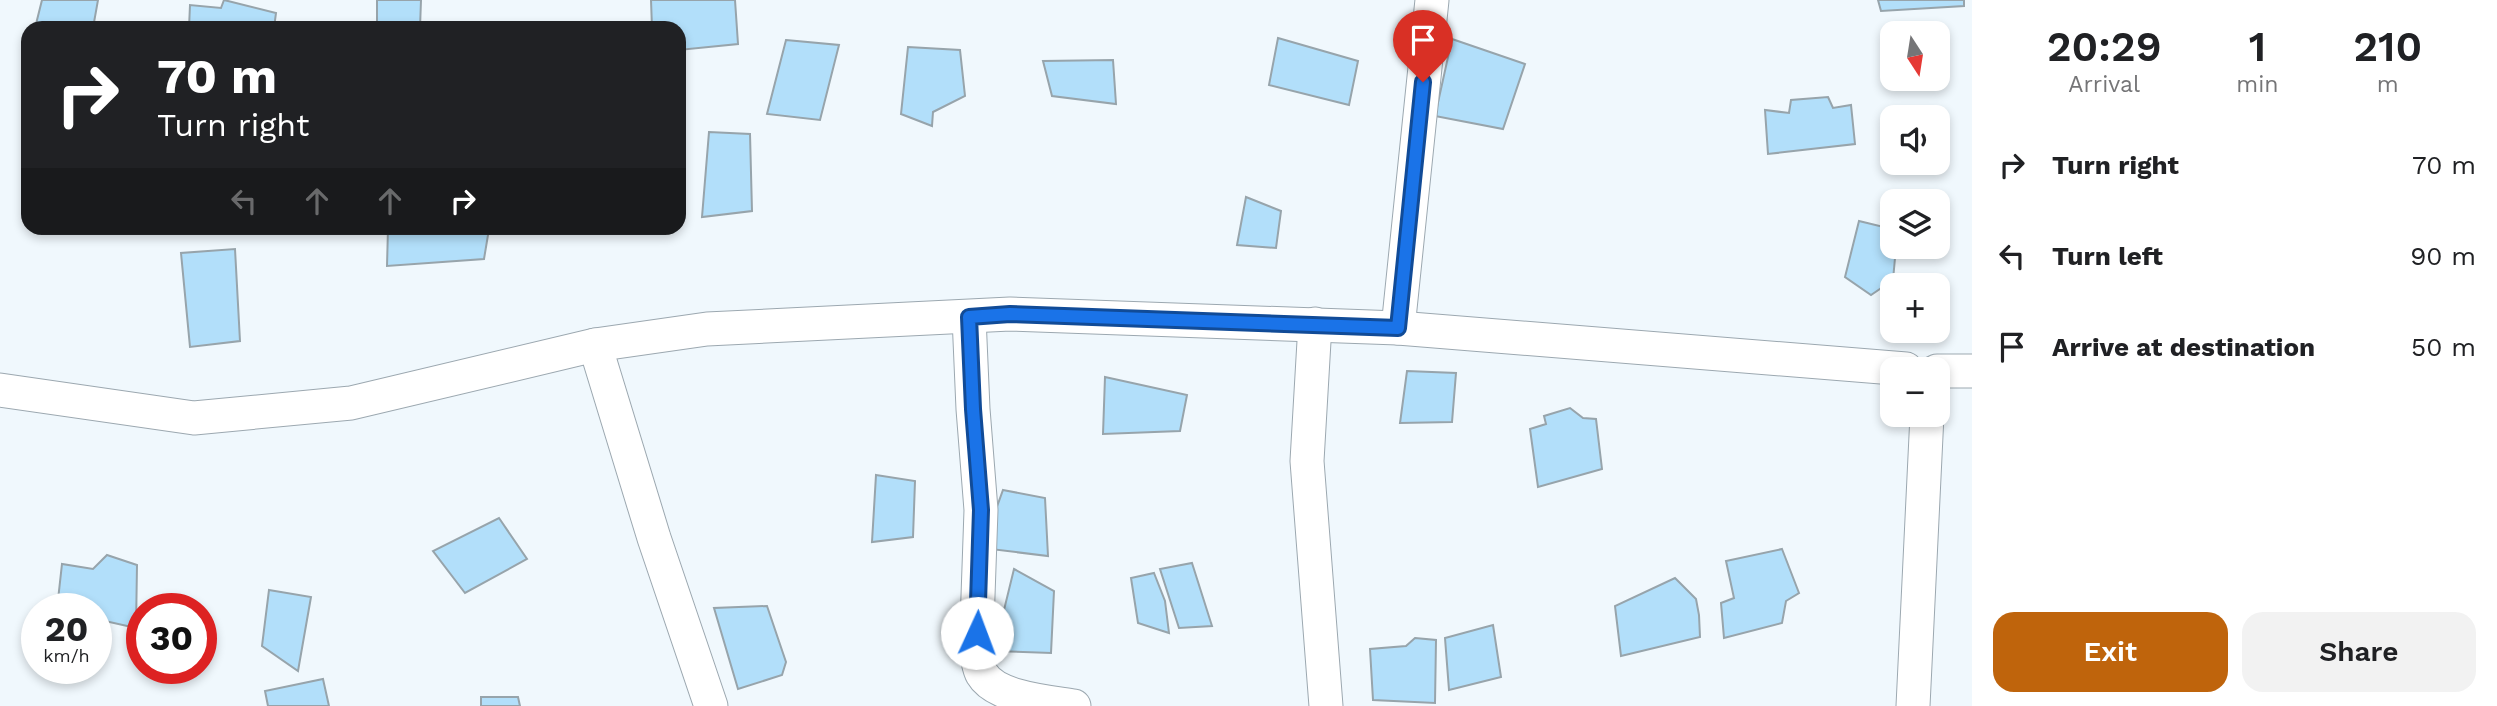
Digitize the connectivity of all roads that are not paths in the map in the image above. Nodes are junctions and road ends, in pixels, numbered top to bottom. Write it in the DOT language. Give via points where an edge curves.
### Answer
graph roads {
  1 [pos="1432,0"];
  2 [pos="969,317"];
  3 [pos="1315,324"];
  4 [pos="1398,328"];
  5 [pos="594,345"];
  6 [pos="1880,367"];
  7 [pos="1950,371"];
  8 [pos="1972,371"];
  9 [pos="0,390"];
  10 [pos="1926,427"];
  11 [pos="711,706"];
  12 [pos="1074,706"];
  13 [pos="1326,706"];
  14 [pos="1913,706"];
  1 -- 4 [label="street"];
  2 -- 3 [label="street" via="1010,314"];
  2 -- 5 [label="street" via="707,329"];
  2 -- 12 [label="street" via="981,510 976,653 982,676 1000,689 1027,698"];
  3 -- 4 [label="street"];
  3 -- 13 [label="street" via="1307,461"];
  4 -- 6 [label="street"];
  5 -- 9 [label="street" via="351,403 194,418"];
  5 -- 11 [label="street"];
  7 -- 8 [label="street"];
  10 -- 14 [label="street"];
}
